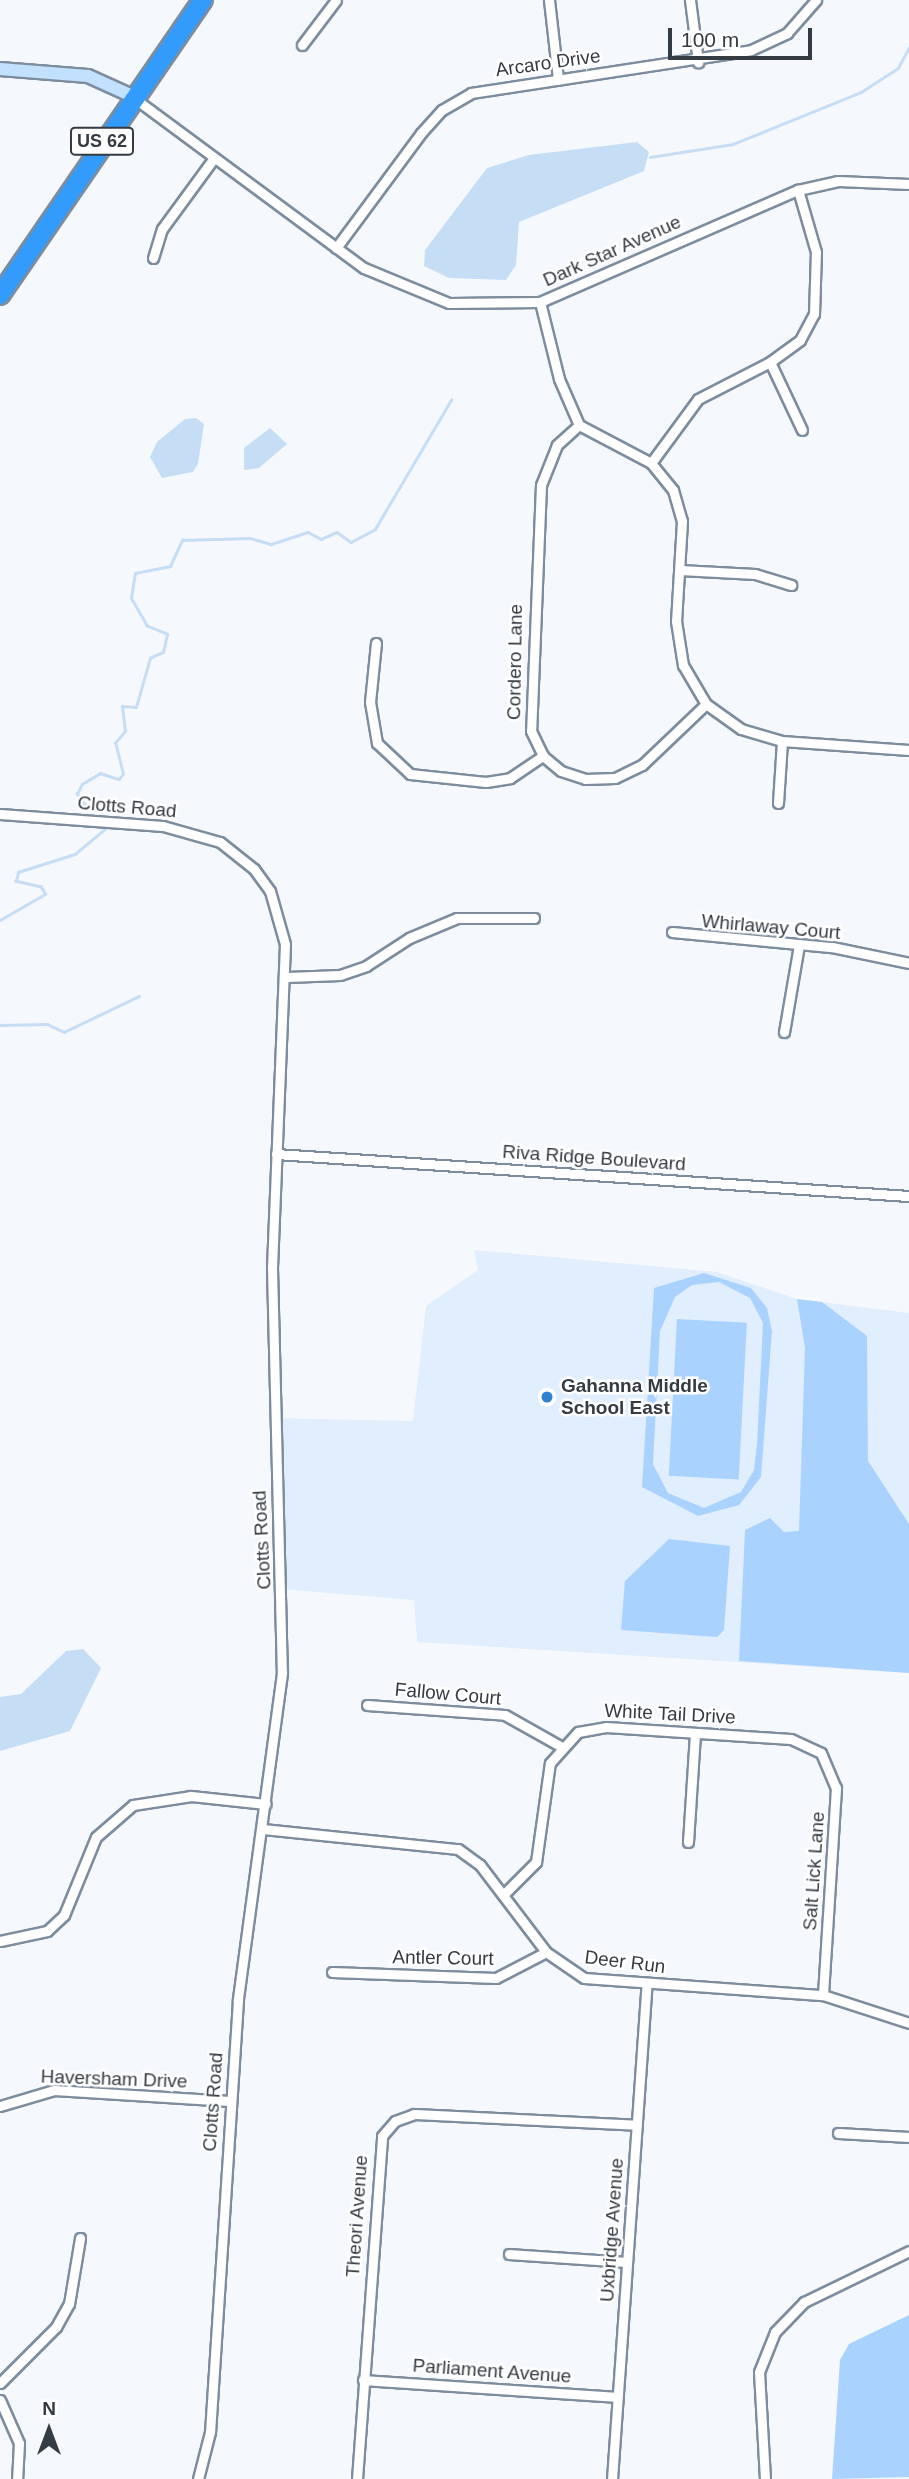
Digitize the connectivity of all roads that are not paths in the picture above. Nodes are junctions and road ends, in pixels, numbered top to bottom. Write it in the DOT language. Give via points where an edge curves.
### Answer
graph roads {
  1 [pos="203,0"];
  2 [pos="336,0"];
  3 [pos="549,0"];
  4 [pos="690,0"];
  5 [pos="816,0"];
  6 [pos="302,45"];
  7 [pos="698,62"];
  8 [pos="0,69"];
  9 [pos="558,79"];
  10 [pos="132,96"];
  11 [pos="214,158"];
  12 [pos="909,184"];
  13 [pos="798,190"];
  14 [pos="336,248"];
  15 [pos="153,258"];
  16 [pos="0,295"];
  17 [pos="540,302"];
  18 [pos="771,362"];
  19 [pos="579,425"];
  20 [pos="802,430"];
  21 [pos="651,463"];
  22 [pos="680,570"];
  23 [pos="791,585"];
  24 [pos="376,643"];
  25 [pos="706,704"];
  26 [pos="782,741"];
  27 [pos="909,750"];
  28 [pos="543,756"];
  29 [pos="778,803"];
  30 [pos="0,814"];
  31 [pos="534,918"];
  32 [pos="672,932"];
  33 [pos="799,945"];
  34 [pos="909,963"];
  35 [pos="287,977"];
  36 [pos="784,1032"];
  37 [pos="276,1154"];
  38 [pos="909,1196"];
  39 [pos="367,1705"];
  40 [pos="695,1733"];
  41 [pos="560,1746"];
  42 [pos="821,1754"];
  43 [pos="266,1804"];
  44 [pos="263,1829"];
  45 [pos="688,1842"];
  46 [pos="503,1895"];
  47 [pos="0,1941"];
  48 [pos="546,1952"];
  49 [pos="332,1972"];
  50 [pos="648,1983"];
  51 [pos="824,1995"];
  52 [pos="909,2023"];
  53 [pos="230,2101"];
  54 [pos="0,2106"];
  55 [pos="637,2125"];
  56 [pos="838,2133"];
  57 [pos="909,2137"];
  58 [pos="80,2238"];
  59 [pos="909,2250"];
  60 [pos="509,2254"];
  61 [pos="626,2262"];
  62 [pos="363,2380"];
  63 [pos="0,2383"];
  64 [pos="617,2397"];
  65 [pos="0,2400"];
  66 [pos="18,2479"];
  67 [pos="198,2479"];
  68 [pos="357,2479"];
  69 [pos="612,2479"];
  70 [pos="765,2479"];
  1 -- 10 [label="highway, US 62"];
  2 -- 6 [label="street"];
  3 -- 9 [label="street"];
  4 -- 7 [label="street"];
  5 -- 7 [label="street, Arcaro Drive" via="787,33 751,50"];
  7 -- 9 [label="street, Arcaro Drive"];
  8 -- 10 [label="street" via="88,76"];
  9 -- 14 [label="street, Arcaro Drive" via="471,93 442,110"];
  10 -- 11 [label="street, Dark Star Avenue"];
  10 -- 16 [label="highway, US 62"];
  11 -- 14 [label="street, Dark Star Avenue"];
  11 -- 15 [label="street" via="162,229"];
  12 -- 13 [label="street, Dark Star Avenue" via="838,181"];
  13 -- 17 [label="street, Dark Star Avenue"];
  13 -- 18 [label="street" via="820,288 800,340"];
  14 -- 17 [label="street, Dark Star Avenue" via="425,297 474,305"];
  17 -- 19 [label="street"];
  18 -- 20 [label="street"];
  18 -- 21 [label="street" via="698,399"];
  19 -- 21 [label="street"];
  19 -- 28 [label="street, Cordero Lane" via="557,445 541,485 527,703"];
  21 -- 22 [label="street" via="673,490 682,521"];
  22 -- 23 [label="street" via="755,574"];
  22 -- 25 [label="street" via="676,621 683,665"];
  24 -- 28 [label="street" via="372,724 377,743 395,764 429,778 486,782 510,778"];
  25 -- 26 [label="street" via="741,729"];
  25 -- 28 [label="street" via="642,765 615,778 584,779"];
  26 -- 27 [label="street"];
  26 -- 29 [label="street"];
  30 -- 35 [label="street, Clotts Road" via="163,826 220,842 254,869 270,891 285,944"];
  31 -- 35 [label="street" via="457,918 408,938 366,966 340,975"];
  32 -- 33 [label="street, Whirlaway Court"];
  33 -- 34 [label="street, Whirlaway Court"];
  33 -- 36 [label="street"];
  35 -- 37 [label="street, Clotts Road"];
  37 -- 38 [label="street, Riva Ridge Boulevard"];
  37 -- 43 [label="street, Clotts Road" via="273,1377 284,1625"];
  39 -- 41 [label="street, Fallow Court" via="505,1715"];
  40 -- 41 [label="street, White Tail Drive" via="596,1727"];
  40 -- 42 [label="street, White Tail Drive" via="791,1739"];
  40 -- 45 [label="street"];
  41 -- 46 [label="street" via="550,1763 541,1849 528,1873"];
  42 -- 51 [label="street, Salt Lick Lane" via="836,1788"];
  43 -- 44 [label="street, Clotts Road"];
  43 -- 47 [label="street" via="191,1796 133,1805 96,1837 64,1915 47,1931"];
  44 -- 46 [label="street, Deer Run" via="434,1842 480,1865"];
  44 -- 53 [label="street, Clotts Road"];
  46 -- 48 [label="street, Deer Run"];
  48 -- 49 [label="street, Antler Court" via="496,1979"];
  48 -- 50 [label="street, Deer Run" via="584,1978"];
  50 -- 51 [label="street, Deer Run"];
  50 -- 55 [label="street, Uxbridge Avenue"];
  51 -- 52 [label="street, Deer Run"];
  53 -- 54 [label="street, Haversham Drive" via="54,2091"];
  53 -- 67 [label="street, Clotts Road" via="210,2432"];
  55 -- 61 [label="street, Uxbridge Avenue"];
  55 -- 62 [label="street, Theori Avenue" via="436,2113 395,2121 382,2136 377,2156"];
  56 -- 57 [label="street"];
  58 -- 63 [label="street" via="69,2304 56,2327"];
  59 -- 70 [label="street" via="804,2302 775,2332 759,2372"];
  60 -- 61 [label="street"];
  61 -- 64 [label="street, Uxbridge Avenue"];
  62 -- 64 [label="street, Parliament Avenue"];
  62 -- 68 [label="street, Theori Avenue"];
  64 -- 69 [label="street, Uxbridge Avenue"];
  65 -- 66 [label="street" via="19,2444"];
}
